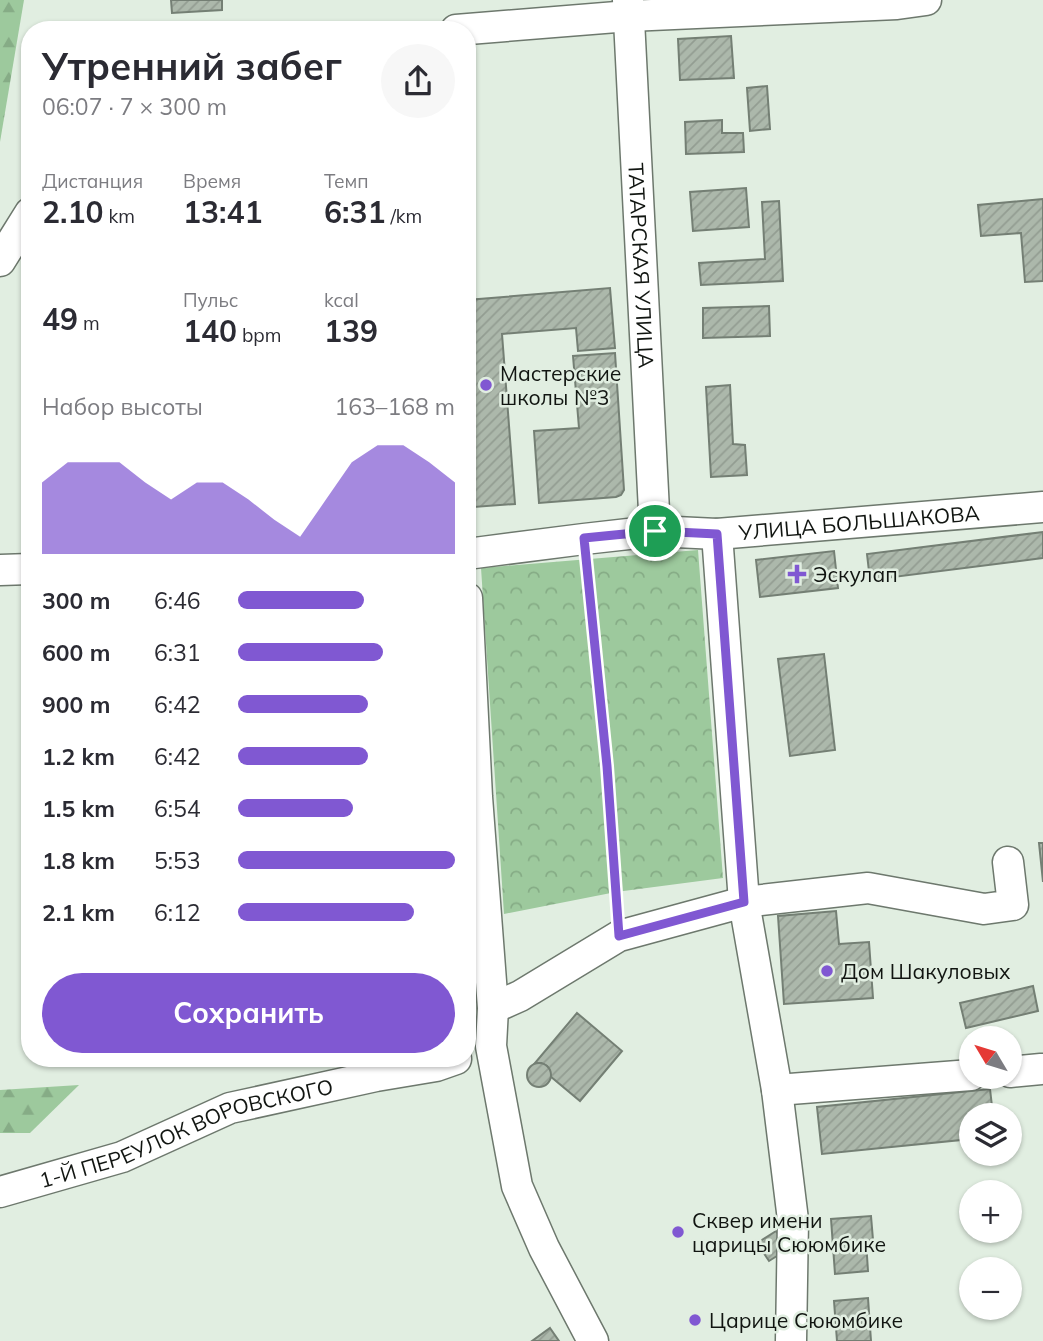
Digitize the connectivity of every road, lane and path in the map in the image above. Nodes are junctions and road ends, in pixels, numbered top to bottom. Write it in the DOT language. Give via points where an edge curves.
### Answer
graph roads {
  1 [pos="926,0"];
  2 [pos="628,8"];
  3 [pos="476,27"];
  4 [pos="21,227"];
  5 [pos="0,261"];
  6 [pos="1043,507"];
  7 [pos="655,531"];
  8 [pos="717,534"];
  9 [pos="584,538"];
  10 [pos="476,553"];
  11 [pos="21,569"];
  12 [pos="0,570"];
  13 [pos="476,777"];
  14 [pos="1009,862"];
  15 [pos="744,902"];
  16 [pos="619,936"];
  17 [pos="493,1008"];
  18 [pos="479,1051"];
  19 [pos="430,1067"];
  20 [pos="1041,1069"];
  21 [pos="1022,1071"];
  22 [pos="959,1076"];
  23 [pos="777,1090"];
  24 [pos="0,1192"];
  25 [pos="593,1341"];
  26 [pos="791,1341"];
  1 -- 2 [label="street"];
  2 -- 3 [label="street"];
  2 -- 7 [label="street, ТАТАРСКАЯ УЛИЦА"];
  4 -- 5 [label="street"];
  6 -- 8 [label="street, УЛИЦА БОЛЬШАКОВА"];
  7 -- 8 [label="street, УЛИЦА БОЛЬШАКОВА"];
  7 -- 9 [label="street, УЛИЦА БОЛЬШАКОВА"];
  8 -- 15 [label="street"];
  9 -- 10 [label="street, УЛИЦА БОЛЬШАКОВА"];
  9 -- 16 [label="path"];
  11 -- 12 [label="street"];
  13 -- 17 [label="street"];
  14 -- 15 [label="street" via="1013,905 984,909 868,888"];
  15 -- 16 [label="street"];
  15 -- 23 [label="street"];
  16 -- 17 [label="street"];
  17 -- 18 [label="street"];
  18 -- 25 [label="street" via="516,1186"];
  19 -- 24 [label="street, 1-Й ПЕРЕУЛОК ВОРОВСКОГО" via="230,1108 122,1157"];
  20 -- 21 [label="street"];
  22 -- 23 [label="street"];
  23 -- 26 [label="street" via="793,1220"];
}
